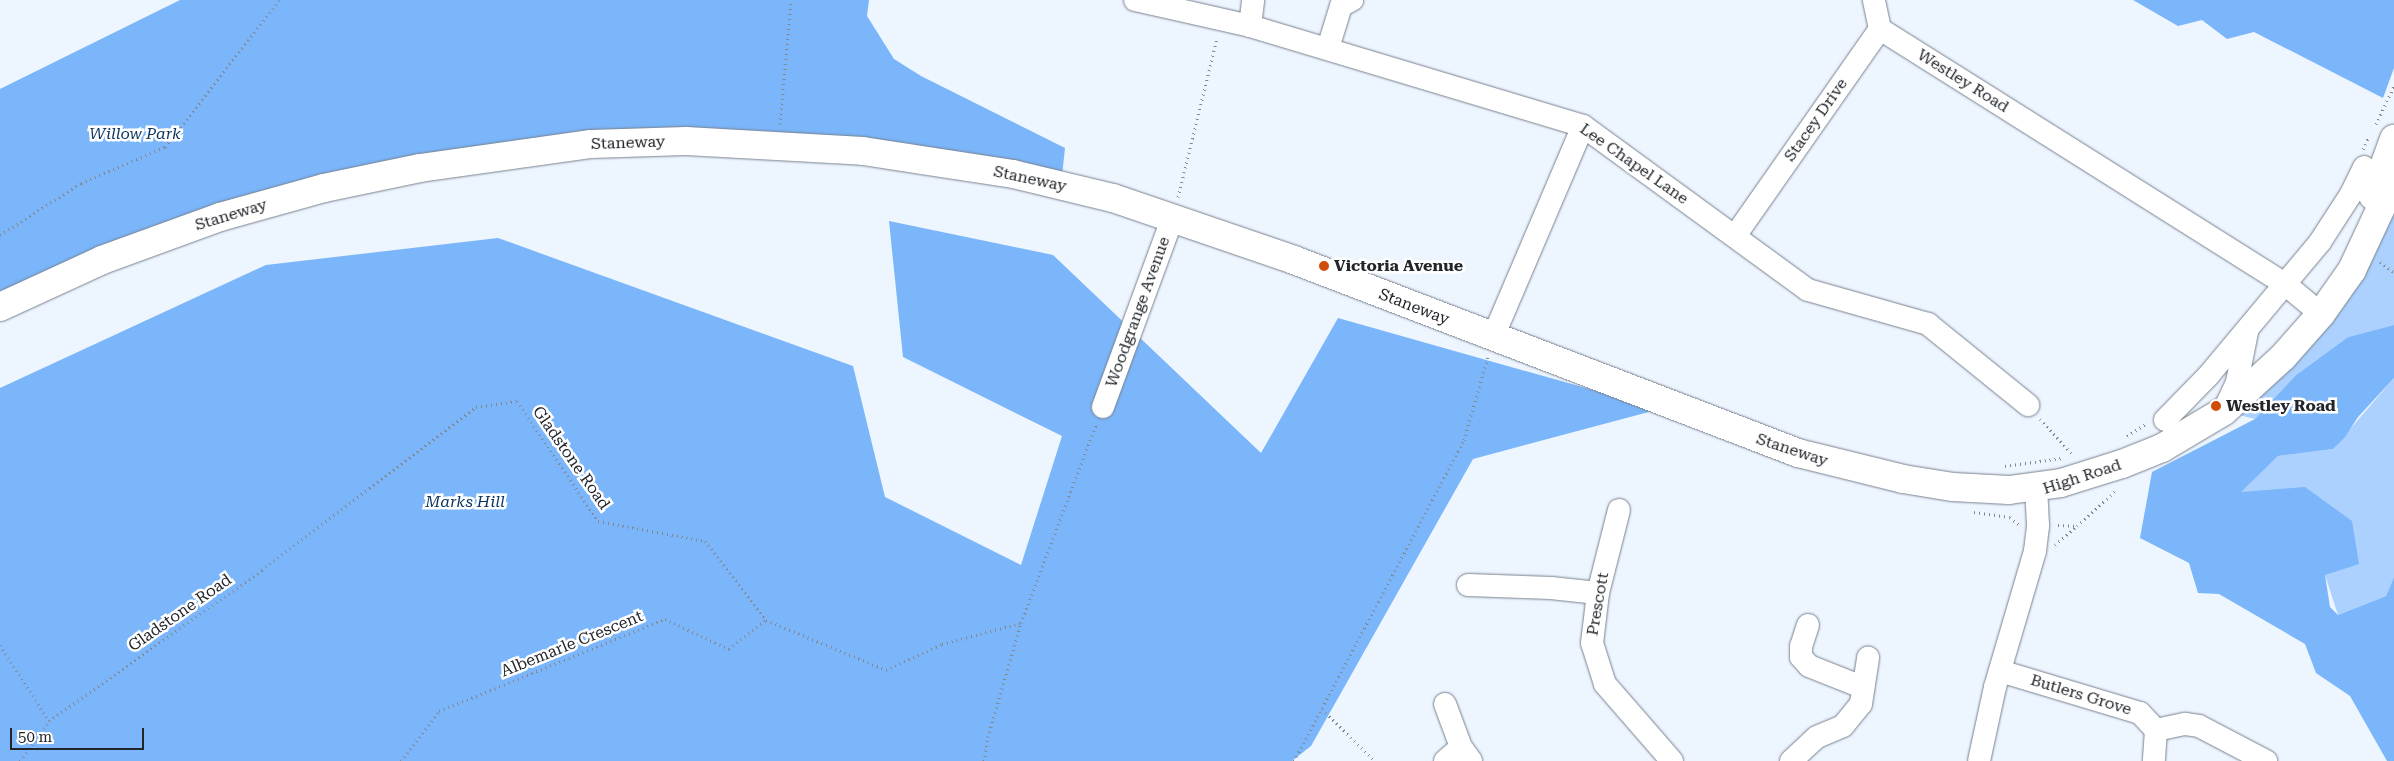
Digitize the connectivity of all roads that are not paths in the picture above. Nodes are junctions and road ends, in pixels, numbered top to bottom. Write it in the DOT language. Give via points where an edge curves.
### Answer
graph roads {
  1 [pos="1136,0"];
  2 [pos="1252,0"];
  3 [pos="1352,0"];
  4 [pos="1874,0"];
  5 [pos="1250,26"];
  6 [pos="1880,29"];
  7 [pos="1328,48"];
  8 [pos="1583,126"];
  9 [pos="2394,138"];
  10 [pos="2364,167"];
  11 [pos="2394,180"];
  12 [pos="1173,217"];
  13 [pos="1735,236"];
  14 [pos="2285,284"];
  15 [pos="0,307"];
  16 [pos="2321,314"];
  17 [pos="2247,331"];
  18 [pos="1490,349"];
  19 [pos="2028,405"];
  20 [pos="1103,407"];
  21 [pos="2224,411"];
  22 [pos="2165,420"];
  23 [pos="2036,488"];
  24 [pos="1618,510"];
  25 [pos="1468,585"];
  26 [pos="1598,593"];
  27 [pos="1808,625"];
  28 [pos="1868,658"];
  29 [pos="2000,671"];
  30 [pos="1862,687"];
  31 [pos="1446,704"];
  32 [pos="2156,730"];
  33 [pos="1459,756"];
  34 [pos="1793,760"];
  35 [pos="1672,761"];
  36 [pos="1979,761"];
  37 [pos="2154,761"];
  38 [pos="2266,761"];
  1 -- 5 [label="street, Lee Chapel Lane" via="1221,22"];
  2 -- 5 [label="street"];
  3 -- 7 [label="street" via="1341,6"];
  4 -- 6 [label="street"];
  5 -- 7 [label="street, Lee Chapel Lane"];
  6 -- 13 [label="street, Stacey Drive"];
  6 -- 14 [label="street, Westley Road"];
  7 -- 8 [label="street, Lee Chapel Lane"];
  8 -- 13 [label="street, Lee Chapel Lane"];
  8 -- 18 [label="street"];
  9 -- 16 [label="main road, High Road" via="2370,204"];
  10 -- 14 [label="street" via="2320,242"];
  11 -- 16 [label="main road, High Road" via="2352,270"];
  12 -- 15 [label="main road, Staneway" via="1061,185 974,166 863,151 686,141 591,144 420,168 324,188 220,217 102,260"];
  12 -- 18 [label="main road, Staneway"];
  12 -- 20 [label="street, Woodgrange Avenue"];
  13 -- 19 [label="street, Lee Chapel Lane" via="1808,290 1928,324"];
  14 -- 16 [label="street, Westley Road"];
  14 -- 17 [label="street"];
  16 -- 21 [label="main road, High Road" via="2283,357"];
  17 -- 21 [label="street" via="2237,382"];
  17 -- 22 [label="street"];
  18 -- 23 [label="main road, Staneway" via="1844,466 1953,487 1988,490"];
  21 -- 23 [label="main road, High Road" via="2162,448 2122,464"];
  23 -- 29 [label="street, High Road" via="2038,520 2035,551"];
  24 -- 26 [label="street, Prescott"];
  25 -- 26 [label="street"];
  26 -- 35 [label="street, Prescott" via="1592,643 1604,684"];
  27 -- 30 [label="street" via="1801,657 1810,666"];
  28 -- 30 [label="street"];
  29 -- 32 [label="street, Butlers Grove" via="2130,708 2147,718"];
  29 -- 36 [label="street, High Road"];
  30 -- 34 [label="street" via="1861,704 1843,726 1817,738"];
  31 -- 33 [label="street"];
  32 -- 37 [label="street"];
  32 -- 38 [label="street" via="2185,724 2199,726"];
}
